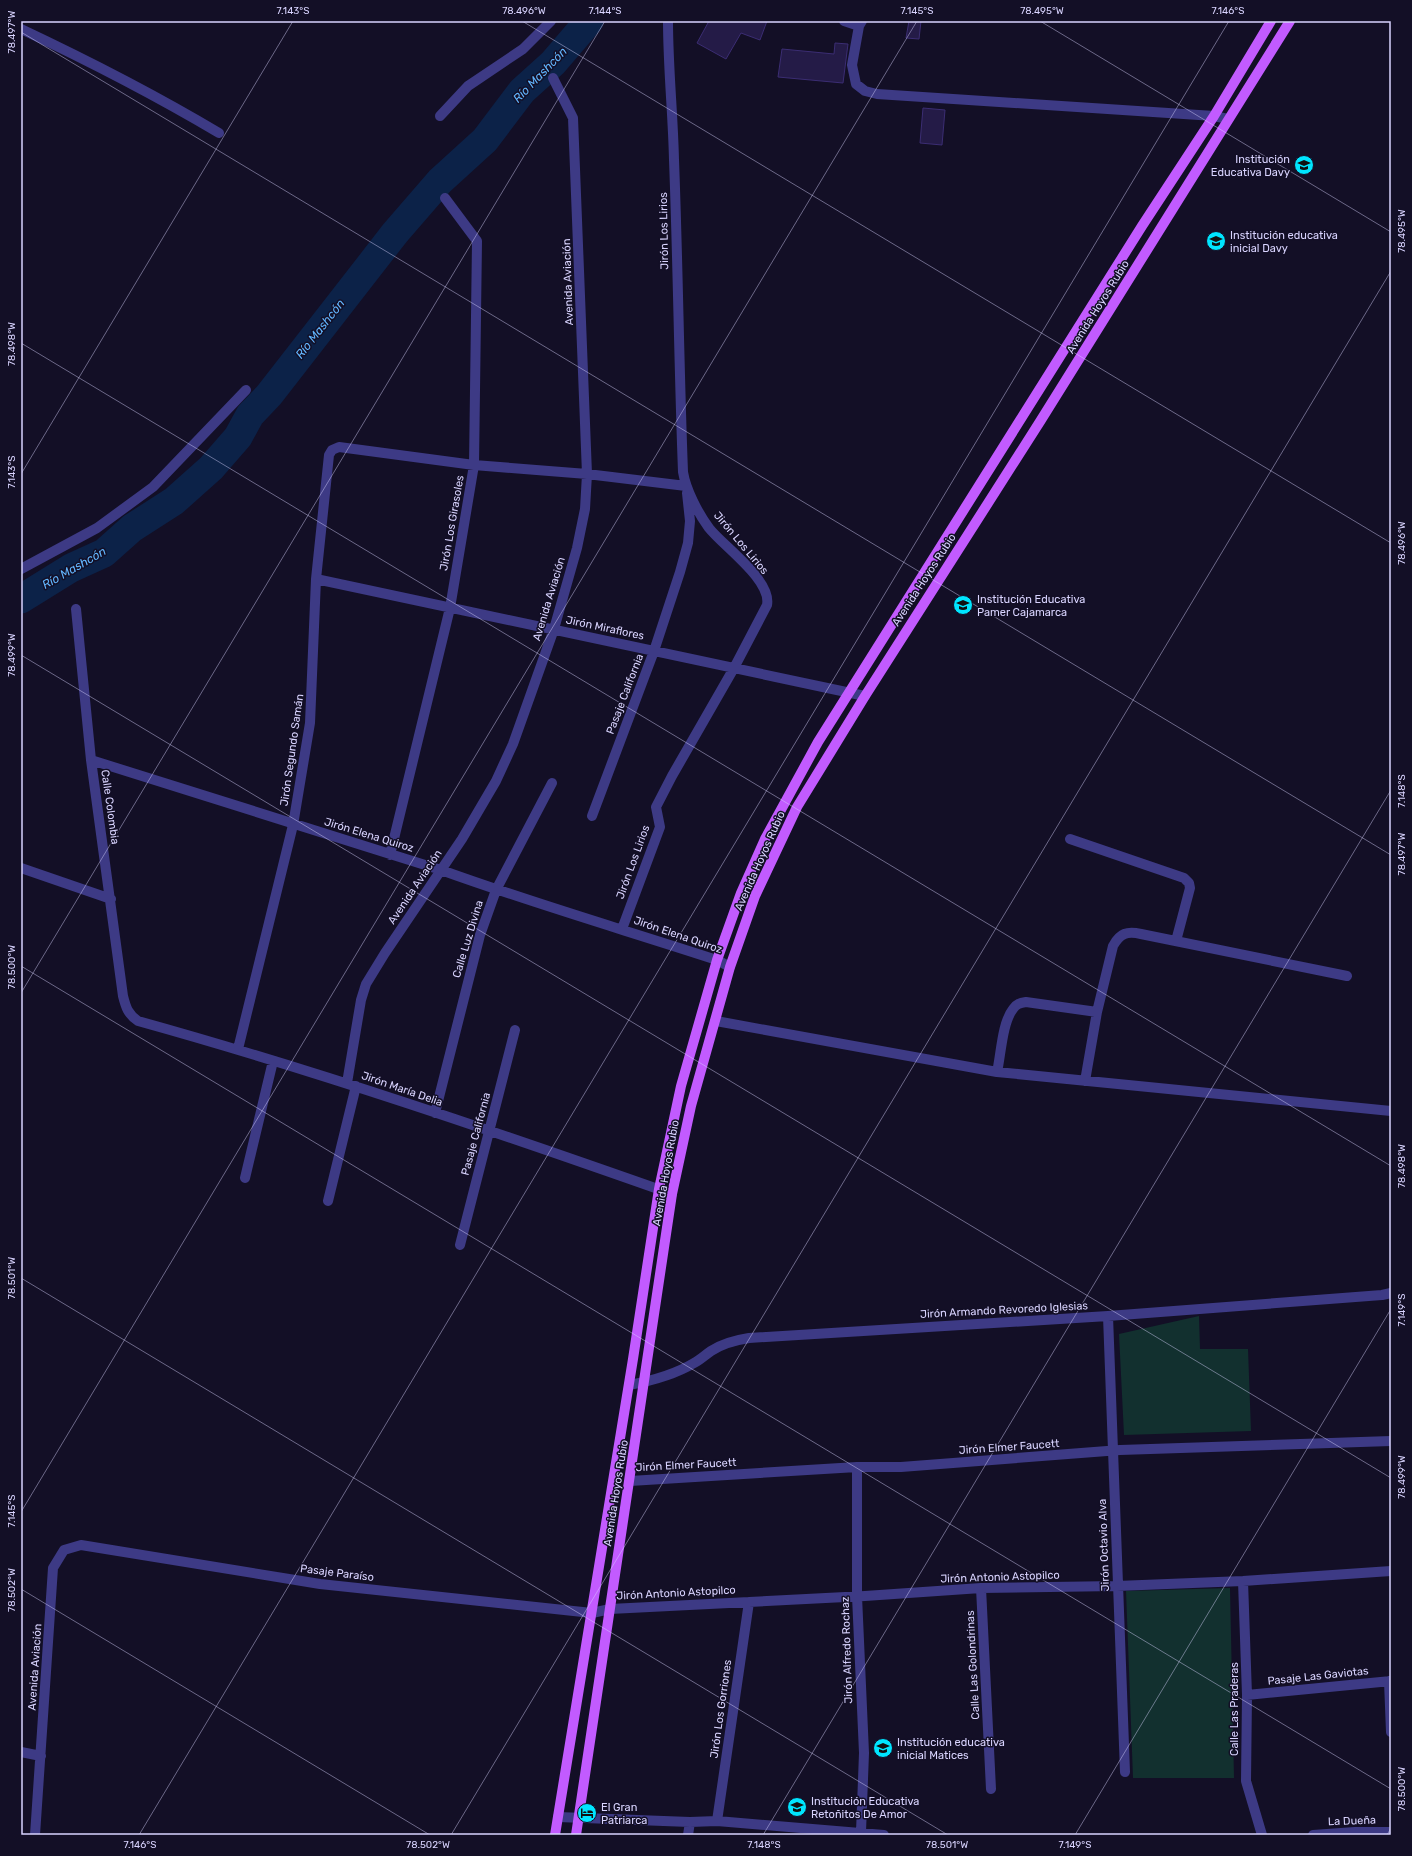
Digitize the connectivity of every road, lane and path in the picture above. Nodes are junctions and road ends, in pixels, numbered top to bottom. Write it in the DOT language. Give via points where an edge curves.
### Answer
graph roads {
  1 [pos="552,21"];
  2 [pos="668,21"];
  3 [pos="844,21"];
  4 [pos="1271,21"];
  5 [pos="1290,21"];
  6 [pos="860,24"];
  7 [pos="21,29"];
  8 [pos="553,78"];
  9 [pos="440,116"];
  10 [pos="1214,116"];
  11 [pos="1228,120"];
  12 [pos="219,133"];
  13 [pos="445,198"];
  14 [pos="246,390"];
  15 [pos="474,465"];
  16 [pos="588,474"];
  17 [pos="686,486"];
  18 [pos="963,510"];
  19 [pos="978,519"];
  20 [pos="21,569"];
  21 [pos="316,578"];
  22 [pos="450,608"];
  23 [pos="76,609"];
  24 [pos="554,629"];
  25 [pos="654,651"];
  26 [pos="734,668"];
  27 [pos="849,692"];
  28 [pos="865,696"];
  29 [pos="91,760"];
  30 [pos="552,783"];
  31 [pos="592,816"];
  32 [pos="293,825"];
  33 [pos="1070,839"];
  34 [pos="390,855"];
  35 [pos="21,868"];
  36 [pos="442,870"];
  37 [pos="496,890"];
  38 [pos="111,899"];
  39 [pos="622,928"];
  40 [pos="1176,941"];
  41 [pos="716,960"];
  42 [pos="730,966"];
  43 [pos="1347,976"];
  44 [pos="126,1008"];
  45 [pos="1096,1012"];
  46 [pos="716,1021"];
  47 [pos="516,1030"];
  48 [pos="238,1049"];
  49 [pos="273,1061"];
  50 [pos="997,1072"];
  51 [pos="1085,1081"];
  52 [pos="352,1085"];
  53 [pos="1391,1111"];
  54 [pos="435,1113"];
  55 [pos="489,1132"];
  56 [pos="245,1178"];
  57 [pos="659,1189"];
  58 [pos="672,1194"];
  59 [pos="328,1201"];
  60 [pos="460,1245"];
  61 [pos="1391,1293"];
  62 [pos="1108,1316"];
  63 [pos="645,1382"];
  64 [pos="629,1386"];
  65 [pos="1391,1441"];
  66 [pos="1112,1451"];
  67 [pos="857,1467"];
  68 [pos="630,1481"];
  69 [pos="64,1550"];
  70 [pos="1391,1571"];
  71 [pos="1243,1581"];
  72 [pos="1117,1586"];
  73 [pos="980,1588"];
  74 [pos="857,1596"];
  75 [pos="749,1602"];
  76 [pos="610,1609"];
  77 [pos="592,1613"];
  78 [pos="1390,1681"];
  79 [pos="1247,1695"];
  80 [pos="1391,1732"];
  81 [pos="21,1752"];
  82 [pos="41,1756"];
  83 [pos="1125,1772"];
  84 [pos="991,1789"];
  85 [pos="558,1817"];
  86 [pos="579,1818"];
  87 [pos="717,1821"];
  88 [pos="690,1822"];
  89 [pos="861,1832"];
  90 [pos="1391,1832"];
  91 [pos="35,1835"];
  92 [pos="555,1835"];
  93 [pos="576,1835"];
  94 [pos="688,1835"];
  95 [pos="884,1835"];
  96 [pos="1262,1835"];
  97 [pos="1313,1835"];
  1 -- 9 [label="street" via="524,49 468,86"];
  2 -- 17 [label="street, Jirón Los Lirios" via="681,442"];
  3 -- 6 [label="street"];
  4 -- 10 [label="main road, Avenida Hoyos Rubio"];
  5 -- 11 [label="main road, Avenida Hoyos Rubio"];
  6 -- 10 [label="street" via="852,65 856,84 865,91 877,94"];
  7 -- 12 [label="street" via="158,97"];
  8 -- 16 [label="street, Avenida Aviación" via="573,118"];
  10 -- 11 [label="street"];
  10 -- 18 [label="main road, Avenida Hoyos Rubio"];
  11 -- 19 [label="main road, Avenida Hoyos Rubio"];
  13 -- 15 [label="street, Jirón Los Girasoles" via="477,241"];
  14 -- 20 [label="street" via="153,487 97,528"];
  15 -- 16 [label="street"];
  15 -- 21 [label="street, Jirón Segundo Samán" via="339,447 332,450 329,455"];
  15 -- 22 [label="street, Jirón Los Girasoles"];
  16 -- 17 [label="street"];
  16 -- 24 [label="street, Avenida Aviación" via="579,540"];
  17 -- 25 [label="street, Pasaje California" via="690,521 688,543"];
  17 -- 26 [label="street, Jirón Los Lirios" via="709,528 743,560 768,595 767,605"];
  18 -- 19 [label="main road"];
  18 -- 27 [label="main road, Avenida Hoyos Rubio"];
  19 -- 28 [label="main road, Avenida Hoyos Rubio"];
  21 -- 22 [label="street, Jirón Miraflores"];
  21 -- 32 [label="street, Jirón Segundo Samán" via="310,724"];
  22 -- 24 [label="street, Jirón Miraflores"];
  22 -- 34 [label="street, Jirón Los Girasoles"];
  23 -- 29 [label="street, Calle Colombia"];
  24 -- 25 [label="street, Jirón Miraflores"];
  24 -- 36 [label="street, Avenida Aviación" via="514,744 496,781"];
  25 -- 26 [label="street, Jirón Miraflores"];
  25 -- 31 [label="street, Pasaje California"];
  26 -- 27 [label="street, Jirón Miraflores"];
  26 -- 39 [label="street, Jirón Los Lirios" via="656,807 660,827"];
  27 -- 28 [label="street, Jirón Miraflores"];
  27 -- 41 [label="main road, Avenida Hoyos Rubio" via="818,742 765,840 741,893"];
  28 -- 42 [label="main road, Avenida Hoyos Rubio" via="797,807 755,896"];
  29 -- 32 [label="street, Jirón Elena Quiroz"];
  29 -- 38 [label="street, Calle Colombia"];
  30 -- 37 [label="street, Calle Luz Divina"];
  32 -- 34 [label="street, Jirón Elena Quiroz"];
  32 -- 48 [label="street, Jirón Segundo Samán"];
  33 -- 40 [label="street" via="1184,878 1190,888"];
  34 -- 36 [label="street, Jirón Elena Quiroz"];
  35 -- 38 [label="street"];
  36 -- 37 [label="street, Jirón Elena Quiroz"];
  36 -- 52 [label="street, Avenida Aviación" via="366,984 361,1000"];
  37 -- 39 [label="street, Jirón Elena Quiroz"];
  37 -- 54 [label="street, Calle Luz Divina" via="473,960"];
  38 -- 44 [label="street, Calle Colombia"];
  39 -- 41 [label="street, Jirón Elena Quiroz"];
  40 -- 43 [label="street"];
  40 -- 45 [label="street" via="1130,932 1116,939"];
  41 -- 42 [label="street, Jirón Elena Quiroz"];
  41 -- 57 [label="main road, Avenida Hoyos Rubio" via="680,1086"];
  42 -- 46 [label="main road, Avenida Hoyos Rubio"];
  44 -- 48 [label="street, Jirón María Delia" via="130,1016 138,1021"];
  45 -- 50 [label="street" via="1026,1002 1019,1004 1013,1008 1007,1020"];
  45 -- 51 [label="street"];
  46 -- 50 [label="street"];
  46 -- 58 [label="main road, Avenida Hoyos Rubio" via="691,1106"];
  47 -- 55 [label="street, Pasaje California"];
  48 -- 49 [label="street, Jirón María Delia"];
  49 -- 52 [label="street, Jirón María Delia"];
  49 -- 56 [label="street"];
  50 -- 51 [label="street"];
  51 -- 53 [label="street"];
  52 -- 54 [label="street, Jirón María Delia"];
  52 -- 59 [label="street, Avenida Aviación"];
  54 -- 55 [label="street, Jirón María Delia"];
  55 -- 57 [label="street, Jirón María Delia"];
  55 -- 60 [label="street, Pasaje California"];
  57 -- 58 [label="street, Jirón María Delia"];
  57 -- 64 [label="main road, Avenida Hoyos Rubio"];
  58 -- 63 [label="main road, Avenida Hoyos Rubio"];
  61 -- 62 [label="street, Jirón Armando Revoredo Iglesias"];
  62 -- 63 [label="street, Jirón Armando Revoredo Iglesias" via="749,1338 729,1342 678,1371"];
  62 -- 66 [label="street, Jirón Octavio Alva"];
  63 -- 64 [label="street, Jirón Armando Revoredo Iglesias"];
  63 -- 68 [label="main road, Avenida Hoyos Rubio"];
  64 -- 77 [label="main road, Avenida Hoyos Rubio"];
  65 -- 66 [label="street, Jirón Elmer Faucett"];
  66 -- 67 [label="street, Jirón Elmer Faucett"];
  66 -- 72 [label="street, Jirón Octavio Alva"];
  67 -- 68 [label="street, Jirón Elmer Faucett"];
  67 -- 74 [label="street, Jirón Alfredo Rochaz"];
  68 -- 76 [label="main road, Avenida Hoyos Rubio"];
  69 -- 77 [label="street, Pasaje Paraíso" via="81,1545 320,1584"];
  69 -- 82 [label="street, Avenida Aviación" via="53,1568"];
  70 -- 71 [label="street, Jirón Antonio Astopilco"];
  71 -- 72 [label="street, Jirón Antonio Astopilco"];
  71 -- 79 [label="street, Calle Las Praderas"];
  72 -- 73 [label="street, Jirón Antonio Astopilco"];
  72 -- 83 [label="street, Jirón Octavio Alva"];
  73 -- 74 [label="street, Jirón Antonio Astopilco"];
  73 -- 84 [label="street, Calle Las Golondrinas"];
  74 -- 75 [label="street, Jirón Antonio Astopilco"];
  74 -- 89 [label="street, Jirón Alfredo Rochaz" via="864,1753"];
  75 -- 76 [label="street, Jirón Antonio Astopilco"];
  75 -- 87 [label="street, Jirón Los Gorriones"];
  76 -- 77 [label="street, Pasaje Paraíso"];
  76 -- 86 [label="main road, Avenida Hoyos Rubio"];
  77 -- 85 [label="main road, Avenida Hoyos Rubio"];
  78 -- 79 [label="street, Pasaje Las Gaviotas"];
  78 -- 80 [label="street"];
  79 -- 96 [label="street, Calle Las Praderas" via="1246,1781"];
  81 -- 82 [label="street"];
  82 -- 91 [label="street, Avenida Aviación"];
  85 -- 86 [label="street"];
  85 -- 92 [label="main road, Avenida Hoyos Rubio"];
  86 -- 88 [label="street"];
  86 -- 93 [label="main road, Avenida Hoyos Rubio"];
  87 -- 88 [label="street"];
  87 -- 89 [label="street"];
  88 -- 94 [label="street"];
  89 -- 95 [label="street"];
  90 -- 97 [label="street, La Dueña"];
}
